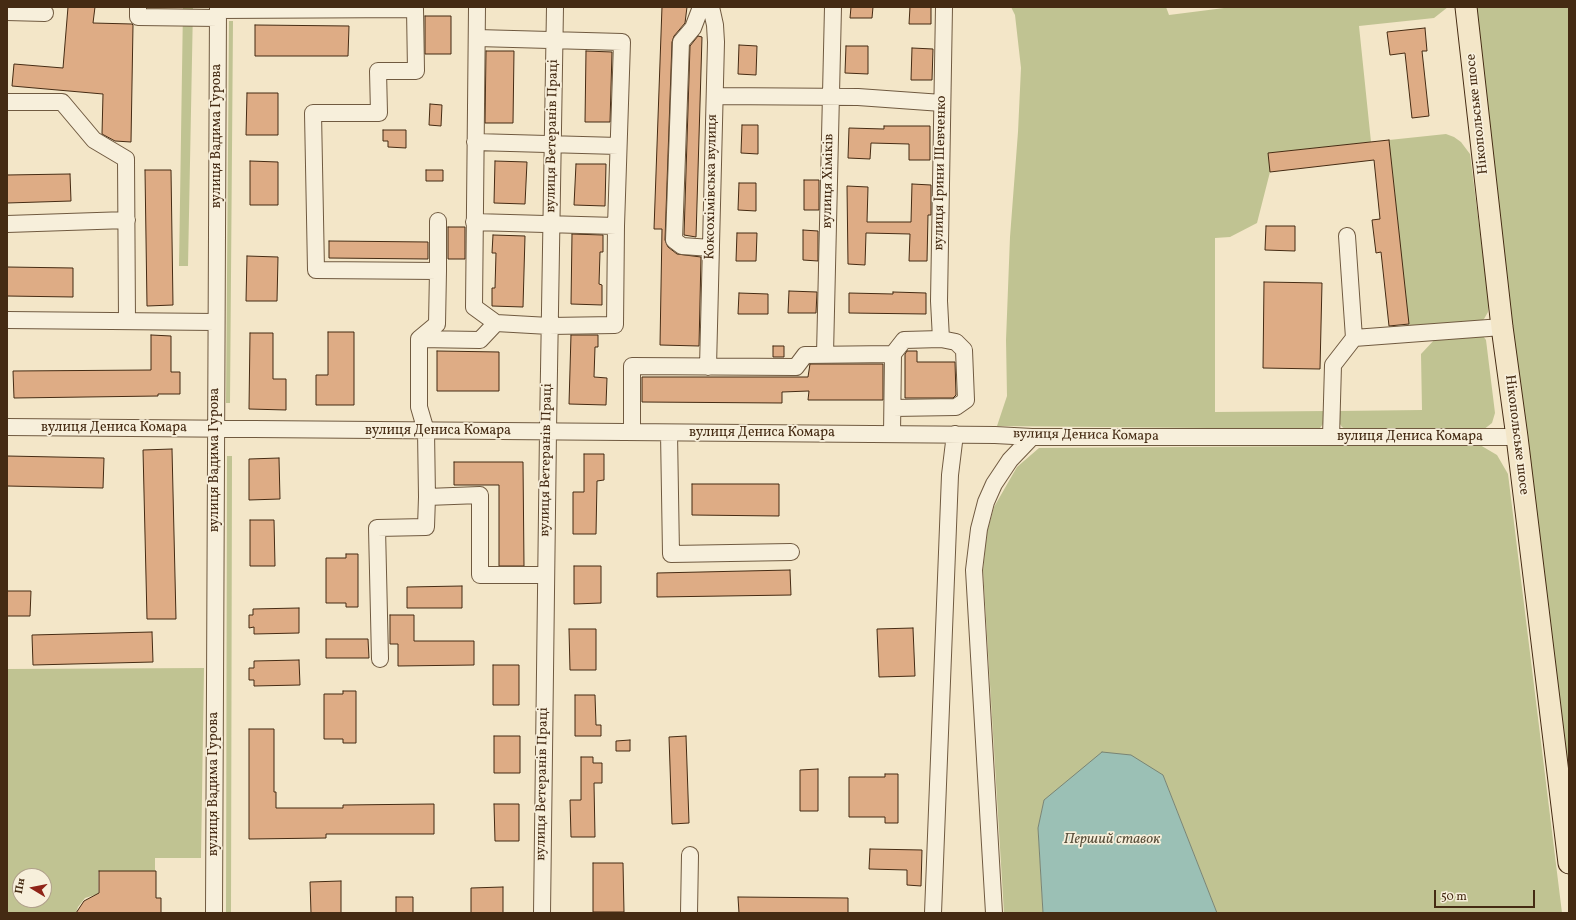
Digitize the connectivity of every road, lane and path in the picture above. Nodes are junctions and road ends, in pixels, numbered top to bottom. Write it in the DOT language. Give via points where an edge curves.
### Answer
graph roads {
  1 [pos="138,7"];
  2 [pos="477,7"];
  3 [pos="555,7"];
  4 [pos="701,7"];
  5 [pos="710,7"];
  6 [pos="833,7"];
  7 [pos="944,7"];
  8 [pos="1466,7"];
  9 [pos="7,12"];
  10 [pos="218,12"];
  11 [pos="45,13"];
  12 [pos="477,38"];
  13 [pos="555,40"];
  14 [pos="715,96"];
  15 [pos="831,97"];
  16 [pos="7,102"];
  17 [pos="942,103"];
  18 [pos="475,142"];
  19 [pos="553,144"];
  20 [pos="618,146"];
  21 [pos="127,220"];
  22 [pos="438,221"];
  23 [pos="474,222"];
  24 [pos="7,224"];
  25 [pos="551,224"];
  26 [pos="616,226"];
  27 [pos="1348,236"];
  28 [pos="711,248"];
  29 [pos="438,271"];
  30 [pos="7,320"];
  31 [pos="127,321"];
  32 [pos="216,322"];
  33 [pos="496,323"];
  34 [pos="550,326"];
  35 [pos="1502,327"];
  36 [pos="1354,338"];
  37 [pos="419,339"];
  38 [pos="941,339"];
  39 [pos="825,354"];
  40 [pos="893,354"];
  41 [pos="708,367"];
  42 [pos="892,408"];
  43 [pos="7,427"];
  44 [pos="215,428"];
  45 [pos="426,431"];
  46 [pos="548,431"];
  47 [pos="632,432"];
  48 [pos="669,433"];
  49 [pos="892,434"];
  50 [pos="955,434"];
  51 [pos="1032,437"];
  52 [pos="1331,437"];
  53 [pos="1517,437"];
  54 [pos="427,497"];
  55 [pos="791,552"];
  56 [pos="546,575"];
  57 [pos="380,659"];
  58 [pos="690,855"];
  59 [pos="1569,863"];
  60 [pos="214,913"];
  61 [pos="542,913"];
  62 [pos="689,913"];
  63 [pos="933,913"];
  64 [pos="994,913"];
  1 -- 10 [label="street" via="138,17"];
  2 -- 12 [label="street"];
  3 -- 13 [label="street, вулиця Ветеранів Праці"];
  4 -- 28 [label="street" via="693,28 681,42 674,240 682,246"];
  5 -- 14 [label="street, Коксохімівська вулиця" via="716,42"];
  6 -- 15 [label="street, вулиця Хіміків"];
  7 -- 17 [label="street, вулиця Ірини Шевченко"];
  8 -- 35 [label="main road, Нікопольське шосе"];
  9 -- 11 [label="street"];
  10 -- 29 [label="street" via="415,9 416,71 378,71 379,112 313,113 316,270"];
  10 -- 32 [label="street, вулиця Вадима Гурова"];
  12 -- 13 [label="street"];
  12 -- 18 [label="street"];
  13 -- 19 [label="street, вулиця Ветеранів Праці"];
  13 -- 20 [label="street" via="622,42"];
  14 -- 15 [label="street"];
  14 -- 28 [label="street, Коксохімівська вулиця"];
  15 -- 17 [label="street"];
  15 -- 39 [label="street, вулиця Хіміків"];
  16 -- 21 [label="street" via="62,102 94,140 126,159"];
  17 -- 38 [label="street, вулиця Ірини Шевченко" via="939,301"];
  18 -- 19 [label="street"];
  18 -- 23 [label="street"];
  19 -- 20 [label="street"];
  19 -- 25 [label="street, вулиця Ветеранів Праці"];
  20 -- 26 [label="street"];
  21 -- 24 [label="street"];
  21 -- 31 [label="street"];
  22 -- 29 [label="street"];
  23 -- 25 [label="street"];
  23 -- 33 [label="street" via="474,307"];
  25 -- 26 [label="street"];
  25 -- 34 [label="street, вулиця Ветеранів Праці"];
  26 -- 34 [label="street" via="615,325"];
  27 -- 36 [label="street"];
  28 -- 41 [label="street, Коксохімівська вулиця"];
  29 -- 37 [label="street" via="437,324"];
  30 -- 31 [label="street"];
  31 -- 32 [label="street"];
  32 -- 44 [label="street, вулиця Вадима Гурова"];
  33 -- 34 [label="street"];
  33 -- 37 [label="street" via="480,340"];
  34 -- 46 [label="street, вулиця Ветеранів Праці"];
  35 -- 36 [label="street"];
  35 -- 53 [label="main road, Нікопольське шосе"];
  36 -- 52 [label="street" via="1333,365"];
  37 -- 45 [label="street" via="419,407"];
  38 -- 40 [label="street" via="904,340"];
  38 -- 42 [label="street" via="956,342 964,350 966,400 956,408"];
  39 -- 40 [label="street"];
  39 -- 41 [label="street" via="805,355 796,367"];
  40 -- 42 [label="street"];
  41 -- 47 [label="street" via="632,366"];
  42 -- 49 [label="street"];
  43 -- 44 [label="street, вулиця Дениса Комара"];
  44 -- 45 [label="street, вулиця Дениса Комара"];
  44 -- 60 [label="street, вулиця Вадима Гурова"];
  45 -- 46 [label="street, вулиця Дениса Комара"];
  45 -- 54 [label="street"];
  46 -- 47 [label="street, вулиця Дениса Комара"];
  46 -- 56 [label="street, вулиця Ветеранів Праці"];
  47 -- 48 [label="street, вулиця Дениса Комара"];
  48 -- 49 [label="street, вулиця Дениса Комара"];
  48 -- 55 [label="street" via="671,554"];
  49 -- 50 [label="street, вулиця Дениса Комара"];
  50 -- 51 [label="street, вулиця Дениса Комара"];
  50 -- 63 [label="street" via="950,475"];
  51 -- 52 [label="street, вулиця Дениса Комара"];
  51 -- 64 [label="street" via="1010,460 994,484 979,529 974,570"];
  52 -- 53 [label="street, вулиця Дениса Комара"];
  53 -- 59 [label="main road, Нікопольське шосе"];
  54 -- 56 [label="street" via="480,495 480,575"];
  54 -- 57 [label="street" via="426,527 377,528"];
  56 -- 61 [label="street, вулиця Ветеранів Праці"];
  58 -- 62 [label="street"];
}
